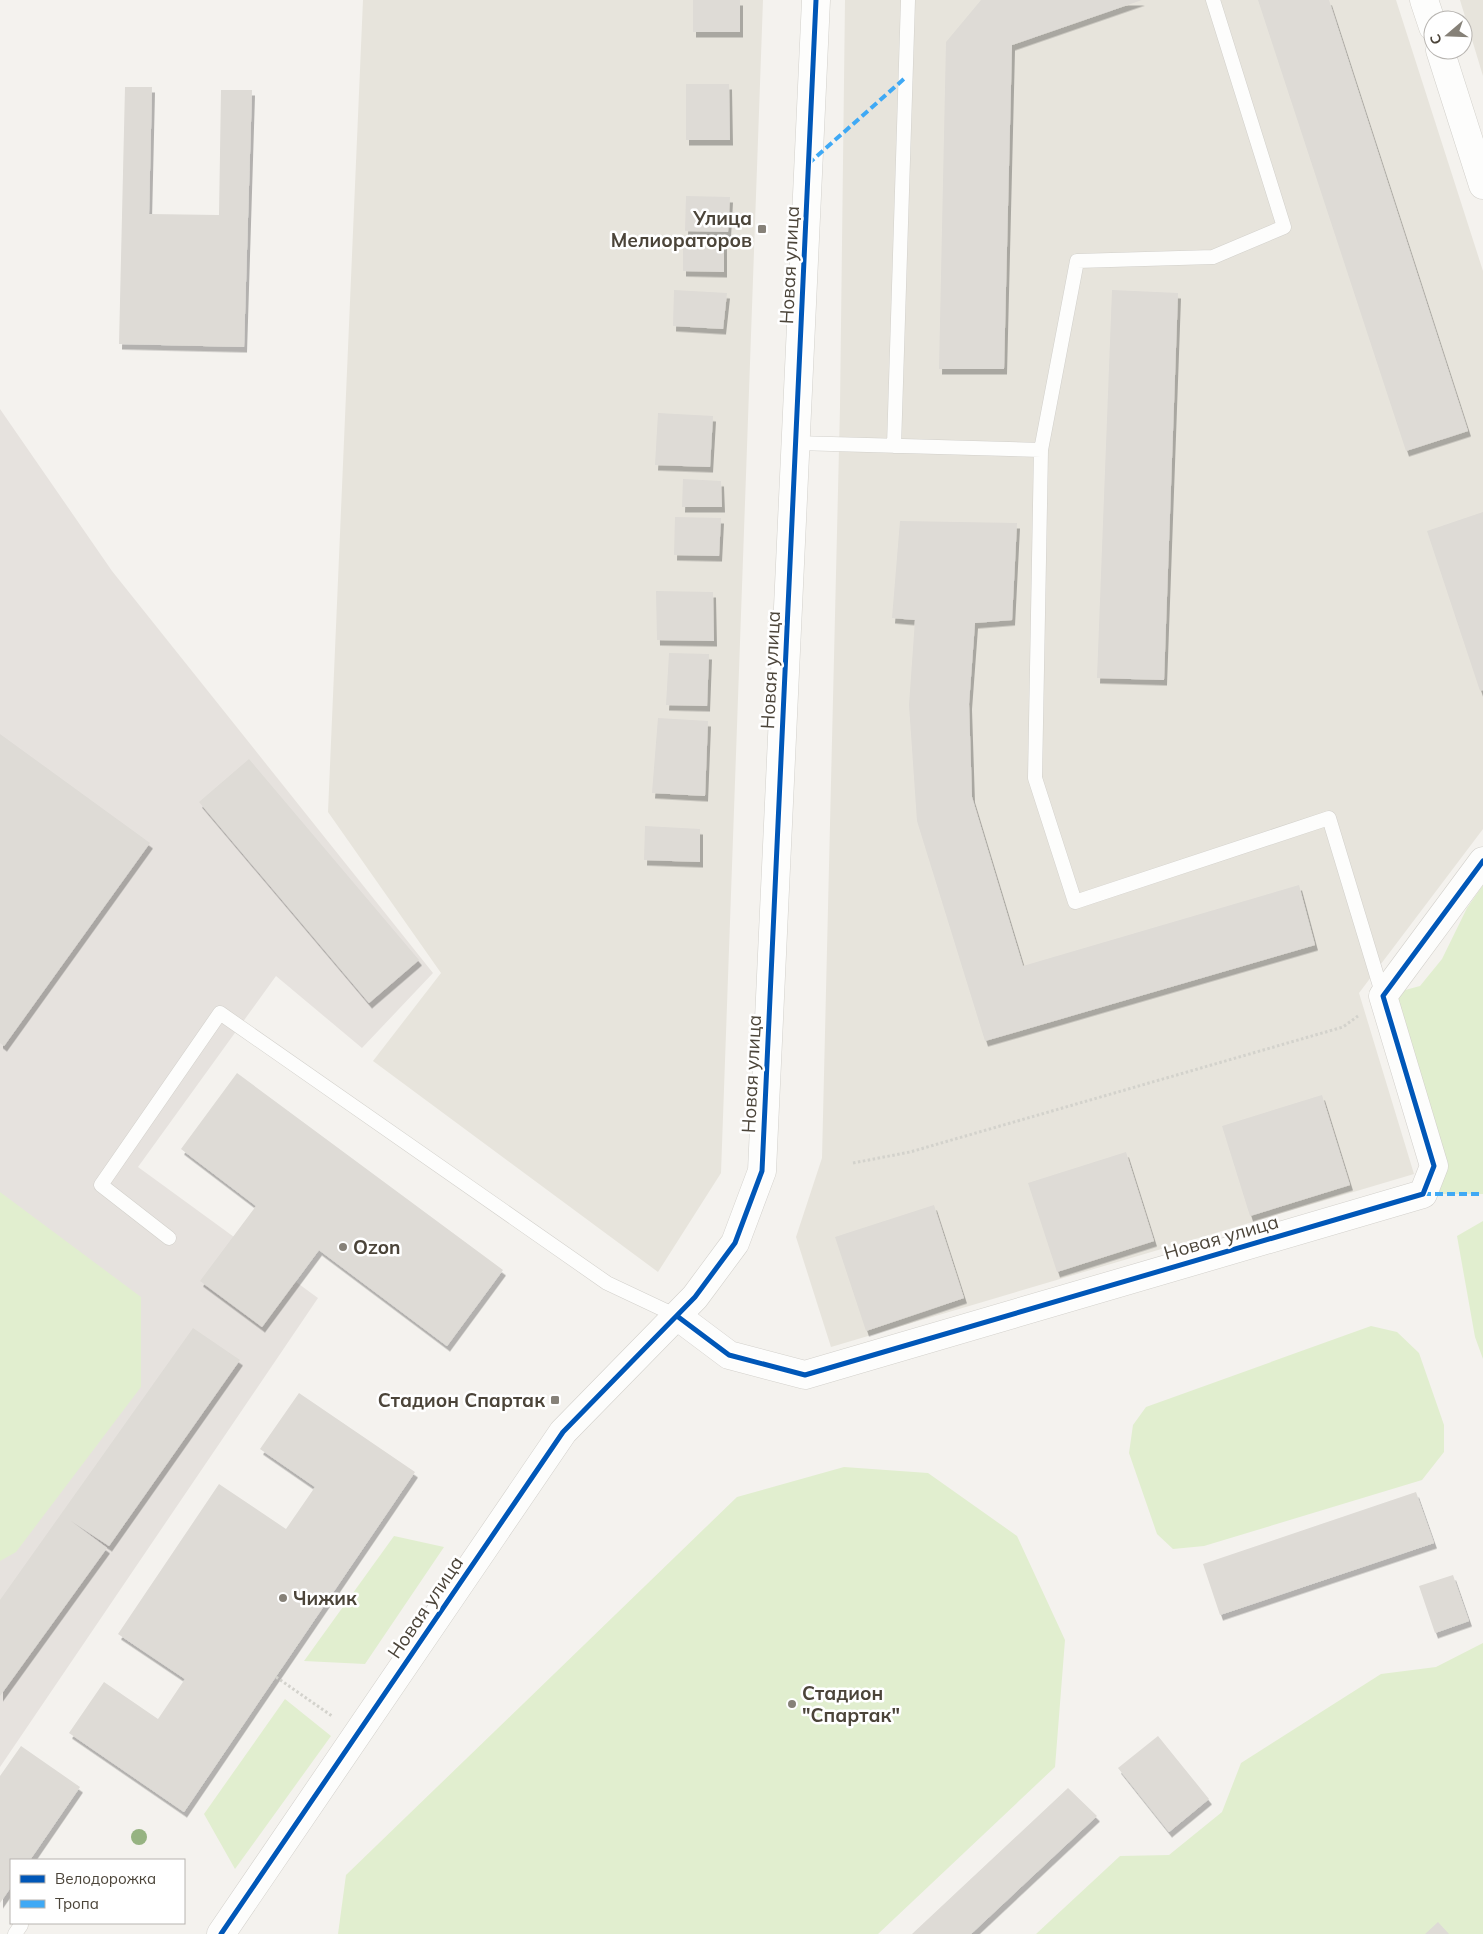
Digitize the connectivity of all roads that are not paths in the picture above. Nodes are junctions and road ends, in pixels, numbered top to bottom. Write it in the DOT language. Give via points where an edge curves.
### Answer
graph roads {
  1 [pos="816,0"];
  2 [pos="908,0"];
  3 [pos="1213,0"];
  4 [pos="1444,60"];
  5 [pos="1477,144"];
  6 [pos="1483,185"];
  7 [pos="796,443"];
  8 [pos="894,446"];
  9 [pos="1041,450"];
  10 [pos="1483,861"];
  11 [pos="1382,996"];
  12 [pos="169,1238"];
  13 [pos="677,1316"];
  14 [pos="221,1934"];
  1 -- 7 [label="street, Новая улица"];
  2 -- 8 [label="lane"];
  3 -- 9 [label="lane" via="1284,227 1213,257 1077,261"];
  4 -- 5 [label="street"];
  5 -- 6 [label="street"];
  7 -- 8 [label="lane"];
  7 -- 13 [label="street, Новая улица" via="762,1171 735,1243"];
  8 -- 9 [label="lane"];
  9 -- 11 [label="lane" via="1035,778 1076,902 1329,818"];
  10 -- 11 [label="street"];
  11 -- 13 [label="street, Новая улица" via="1434,1166 1423,1194 805,1375 728,1355"];
  12 -- 13 [label="lane" via="102,1185 220,1013 607,1283"];
  13 -- 14 [label="street, Новая улица" via="564,1432"];
}
